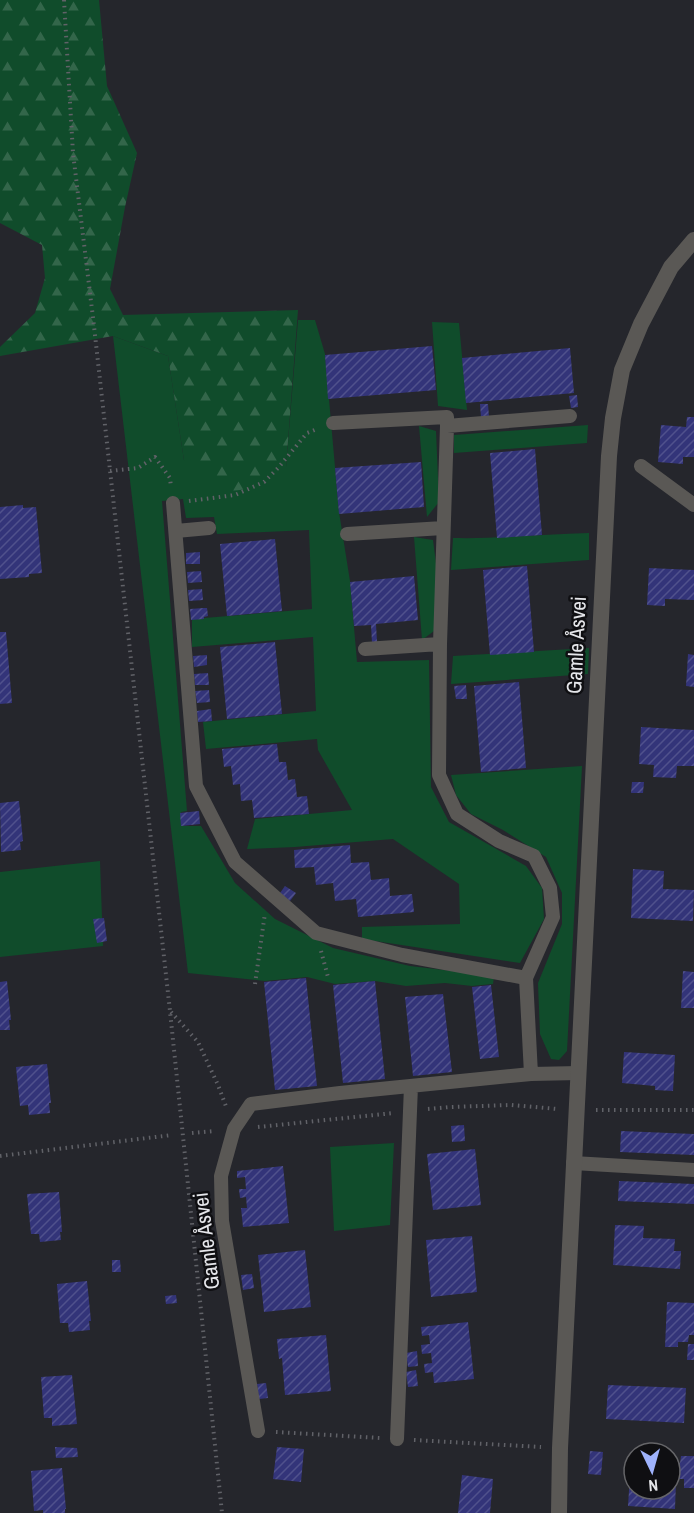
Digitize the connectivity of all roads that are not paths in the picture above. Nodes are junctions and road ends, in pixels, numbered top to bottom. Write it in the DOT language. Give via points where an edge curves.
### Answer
graph roads {
  1 [pos="694,240"];
  2 [pos="570,416"];
  3 [pos="333,423"];
  4 [pos="447,426"];
  5 [pos="641,466"];
  6 [pos="174,503"];
  7 [pos="694,505"];
  8 [pos="209,528"];
  9 [pos="443,528"];
  10 [pos="176,531"];
  11 [pos="347,534"];
  12 [pos="440,644"];
  13 [pos="365,649"];
  14 [pos="526,978"];
  15 [pos="579,1073"];
  16 [pos="531,1074"];
  17 [pos="411,1086"];
  18 [pos="573,1163"];
  19 [pos="694,1170"];
  20 [pos="258,1431"];
  21 [pos="397,1439"];
  22 [pos="559,1513"];
  1 -- 15 [label="street, Gamle Åsvei" via="671,267 641,324 622,370 613,417"];
  2 -- 4 [label="lane"];
  3 -- 4 [label="lane" via="447,417"];
  4 -- 9 [label="lane"];
  5 -- 7 [label="lane"];
  6 -- 10 [label="lane"];
  8 -- 10 [label="lane"];
  9 -- 11 [label="lane"];
  9 -- 12 [label="lane"];
  10 -- 14 [label="lane" via="196,786 235,862 316,933 402,955"];
  12 -- 13 [label="lane"];
  12 -- 14 [label="lane" via="439,775 457,814 500,841 534,856 550,888 553,917"];
  14 -- 16 [label="lane"];
  15 -- 16 [label="lane, Gamle Åsvei"];
  15 -- 18 [label="street, Gamle Åsvei"];
  16 -- 17 [label="lane, Gamle Åsvei"];
  17 -- 20 [label="lane, Gamle Åsvei" via="250,1104 234,1129 221,1176 222,1221"];
  17 -- 21 [label="lane"];
  18 -- 19 [label="lane"];
  18 -- 22 [label="street, Gamle Åsvei"];
}
